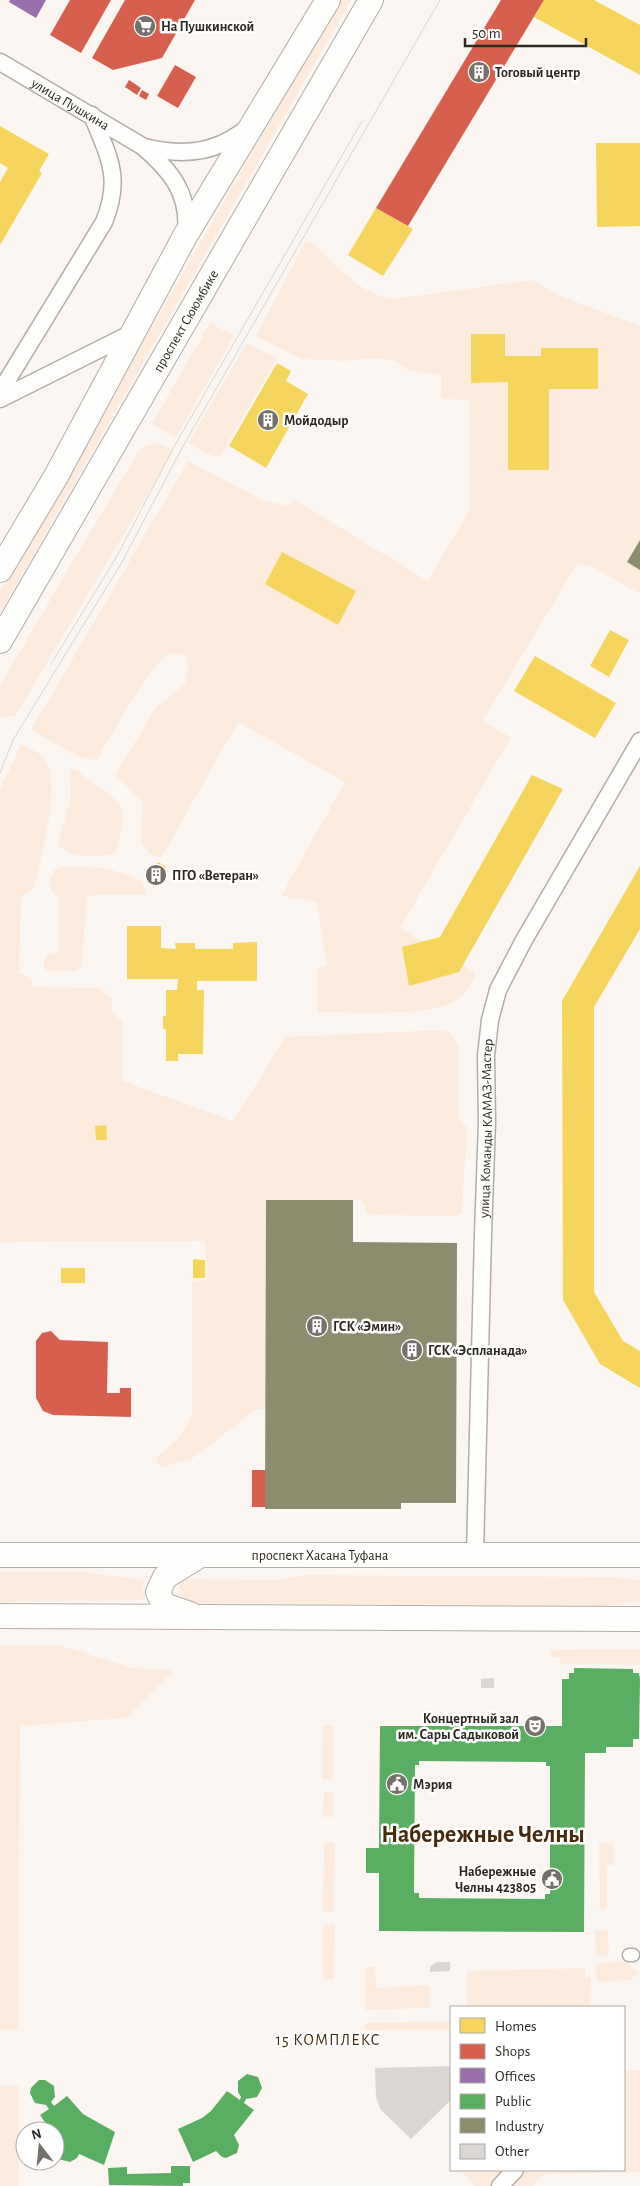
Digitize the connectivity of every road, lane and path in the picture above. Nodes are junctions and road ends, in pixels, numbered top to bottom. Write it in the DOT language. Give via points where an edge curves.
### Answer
graph roads {
  1 [pos="328,0"];
  2 [pos="371,0"];
  3 [pos="0,62"];
  4 [pos="92,115"];
  5 [pos="254,124"];
  6 [pos="142,146"];
  7 [pos="185,236"];
  8 [pos="132,333"];
  9 [pos="0,392"];
  10 [pos="0,399"];
  11 [pos="0,570"];
  12 [pos="0,642"];
  13 [pos="640,741"];
  14 [pos="475,1554"];
  15 [pos="0,1555"];
  16 [pos="640,1555"];
  17 [pos="199,1556"];
  18 [pos="0,1616"];
  19 [pos="198,1617"];
  20 [pos="640,1619"];
  21 [pos="514,2171"];
  22 [pos="500,2186"];
  1 -- 5 [label="main road"];
  2 -- 12 [label="main road, проспект Сююмбике"];
  3 -- 4 [label="street, улица Пушкина"];
  4 -- 6 [label="street, улица Пушкина"];
  4 -- 9 [label="street" via="112,166 114,189 110,206 104,222"];
  5 -- 6 [label="street" via="221,144 203,149 160,151"];
  5 -- 7 [label="main road"];
  6 -- 7 [label="street" via="162,164 176,184 188,215"];
  7 -- 8 [label="main road"];
  8 -- 10 [label="street"];
  8 -- 11 [label="main road" via="55,478"];
  13 -- 14 [label="street, улица Команды КАМАЗ-Мастер" via="524,940 498,990 490,1020 486,1056"];
  14 -- 16 [label="main road, проспект Хасана Туфана"];
  14 -- 17 [label="main road, проспект Хасана Туфана"];
  15 -- 17 [label="main road, проспект Хасана Туфана"];
  17 -- 19 [label="main road" via="165,1577 158,1592 164,1605"];
  18 -- 19 [label="main road"];
  19 -- 20 [label="main road"];
  21 -- 22 [label="street"];
}
